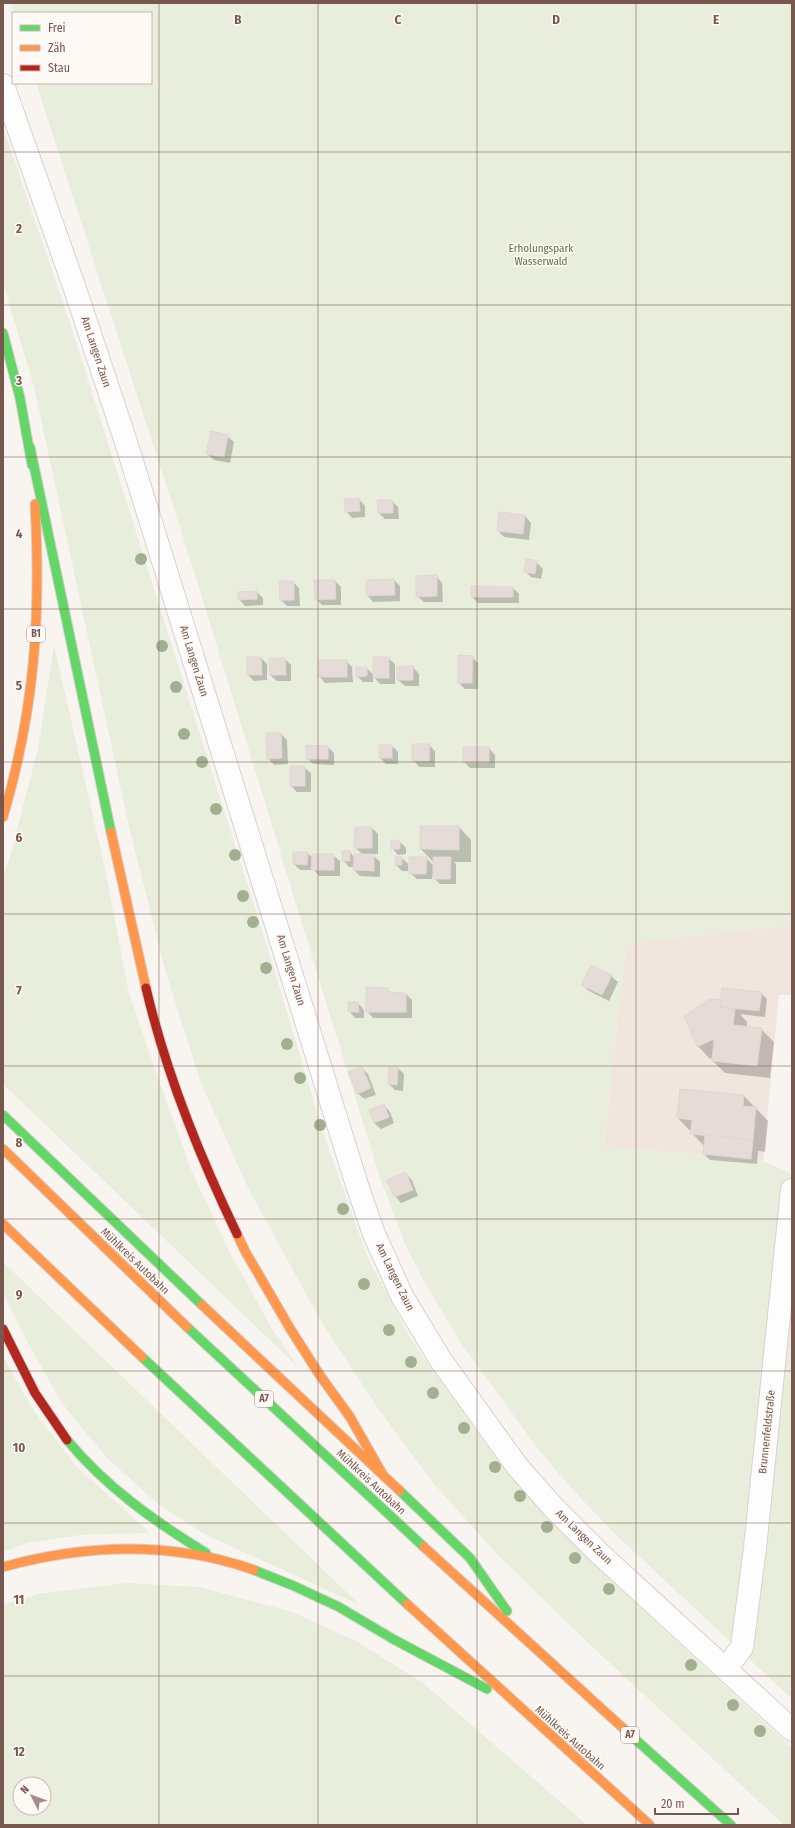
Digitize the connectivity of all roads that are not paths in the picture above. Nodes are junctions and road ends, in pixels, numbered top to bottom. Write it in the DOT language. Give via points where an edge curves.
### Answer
graph roads {
  1 [pos="3,85"];
  2 [pos="3,333"];
  3 [pos="30,447"];
  4 [pos="3,817"];
  5 [pos="3,1115"];
  6 [pos="3,1149"];
  7 [pos="792,1190"];
  8 [pos="3,1224"];
  9 [pos="3,1329"];
  10 [pos="383,1475"];
  11 [pos="215,1558"];
  12 [pos="3,1567"];
  13 [pos="530,1645"];
  14 [pos="727,1668"];
  15 [pos="514,1703"];
  16 [pos="792,1730"];
  17 [pos="650,1825"];
  18 [pos="731,1825"];
  1 -- 14 [label="street, Am Langen Zaun" via="125,439 357,1185 374,1234 402,1296 440,1359 522,1472 600,1554"];
  2 -- 3 [label="main road, B1"];
  3 -- 4 [label="main road, B1" via="38,554 36,640 27,715 16,774"];
  3 -- 10 [label="main road" via="120,876 147,992 186,1118 245,1251 291,1330 350,1417"];
  5 -- 10 [label="main road" via="278,1379"];
  6 -- 13 [label="main road, Mühlkreis Autobahn / A7" via="188,1328"];
  7 -- 14 [label="street, Brunnenfeldstraße" via="756,1540 742,1648"];
  8 -- 15 [label="main road, Mühlkreis Autobahn" via="289,1496"];
  9 -- 11 [label="main road" via="47,1414 91,1467 158,1522"];
  10 -- 13 [label="main road" via="470,1558"];
  11 -- 12 [label="main road" via="155,1549 99,1549 31,1559"];
  11 -- 15 [label="main road" via="281,1581 339,1607"];
  13 -- 18 [label="main road, Mühlkreis Autobahn / A7"];
  14 -- 16 [label="street, Am Langen Zaun"];
  15 -- 17 [label="main road, Mühlkreis Autobahn"];
}
